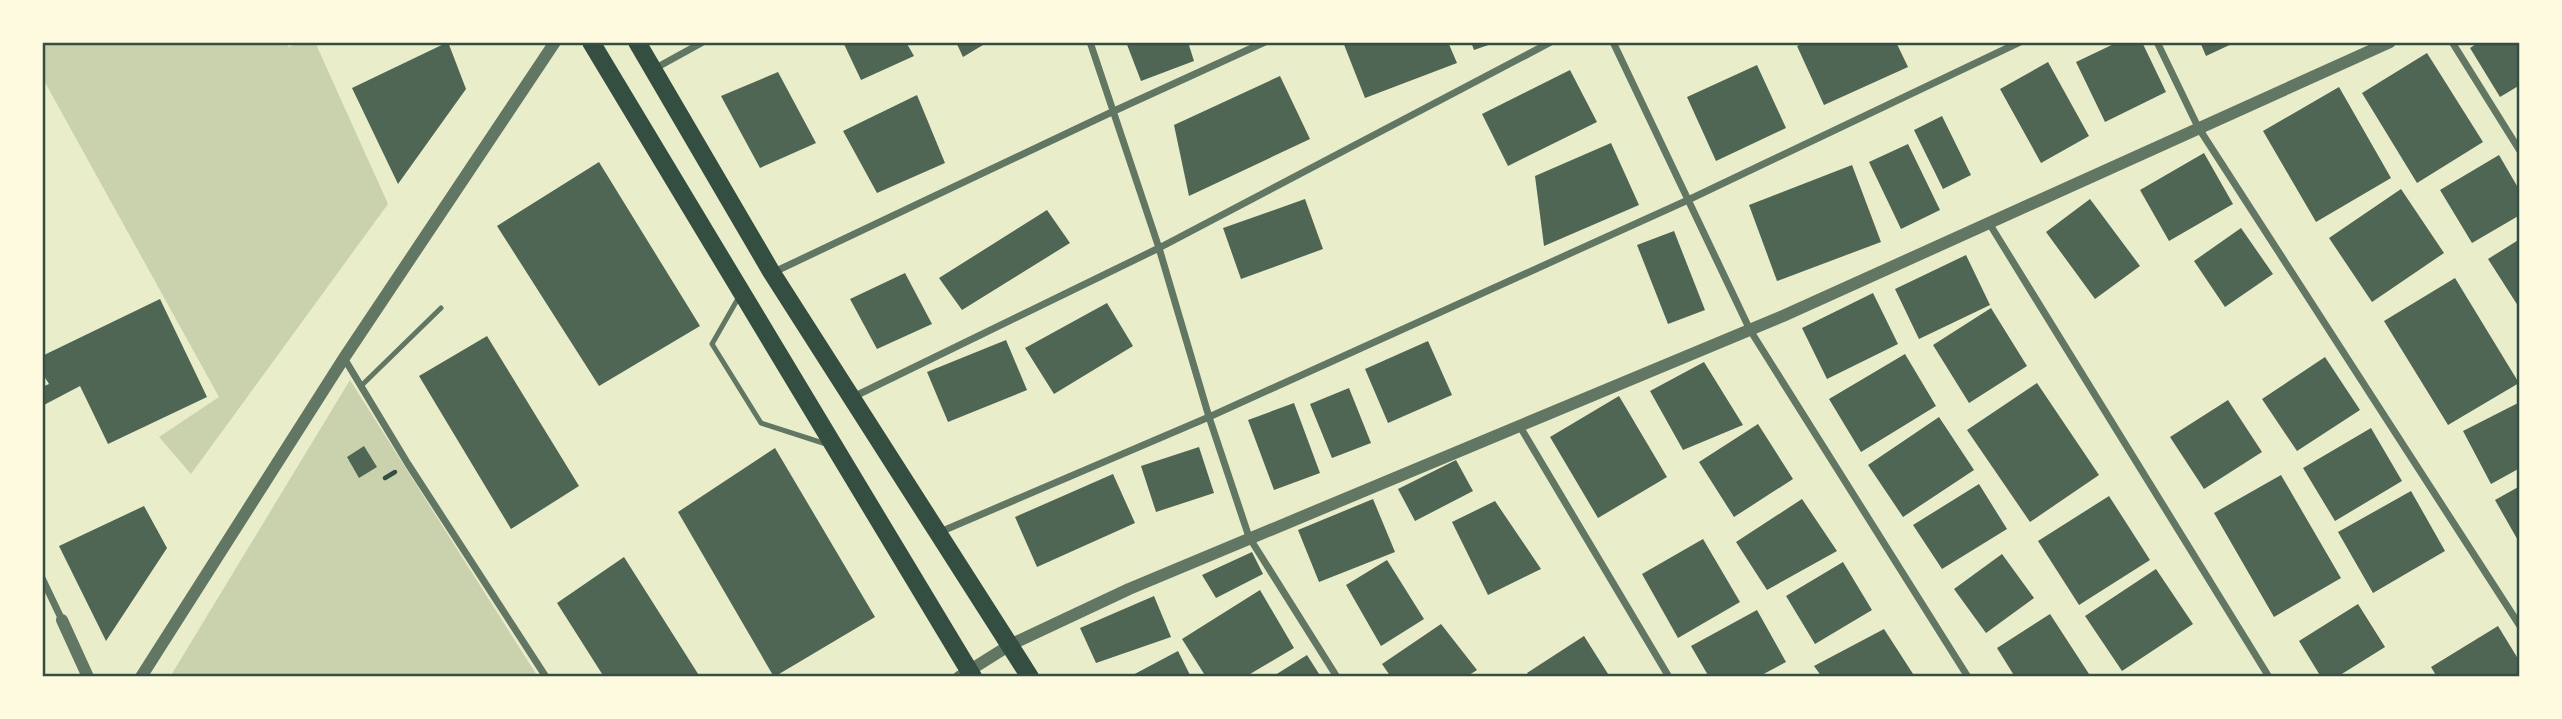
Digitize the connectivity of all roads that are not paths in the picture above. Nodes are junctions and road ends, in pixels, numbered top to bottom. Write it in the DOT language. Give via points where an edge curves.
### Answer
graph roads {
  1 [pos="555,42"];
  2 [pos="591,42"];
  3 [pos="637,42"];
  4 [pos="703,42"];
  5 [pos="1090,42"];
  6 [pos="1265,42"];
  7 [pos="1551,42"];
  8 [pos="1614,42"];
  9 [pos="2020,42"];
  10 [pos="2157,42"];
  11 [pos="2390,42"];
  12 [pos="2452,42"];
  13 [pos="653,69"];
  14 [pos="1114,111"];
  15 [pos="2198,127"];
  16 [pos="2520,151"];
  17 [pos="1688,200"];
  18 [pos="1989,223"];
  19 [pos="1159,248"];
  20 [pos="772,273"];
  21 [pos="741,292"];
  22 [pos="441,307"];
  23 [pos="1750,330"];
  24 [pos="344,358"];
  25 [pos="361,386"];
  26 [pos="850,398"];
  27 [pos="1209,417"];
  28 [pos="1519,425"];
  29 [pos="835,447"];
  30 [pos="938,533"];
  31 [pos="1249,537"];
  32 [pos="42,578"];
  33 [pos="61,620"];
  34 [pos="2520,626"];
  35 [pos="1010,645"];
  36 [pos="967,675"];
  37 [pos="88,677"];
  38 [pos="141,677"];
  39 [pos="546,677"];
  40 [pos="1030,677"];
  41 [pos="1337,677"];
  42 [pos="1669,677"];
  43 [pos="1968,677"];
  44 [pos="2269,677"];
  1 -- 24 [label="street"];
  2 -- 21 [label="main road"];
  3 -- 13 [label="main road"];
  4 -- 13 [label="street"];
  5 -- 14 [label="street"];
  6 -- 14 [label="street"];
  7 -- 19 [label="street"];
  8 -- 17 [label="street"];
  9 -- 17 [label="street"];
  10 -- 15 [label="street"];
  11 -- 15 [label="street"];
  12 -- 16 [label="street"];
  13 -- 20 [label="main road"];
  14 -- 19 [label="street"];
  14 -- 20 [label="street"];
  15 -- 18 [label="street"];
  15 -- 34 [label="street"];
  17 -- 23 [label="street"];
  17 -- 27 [label="street"];
  18 -- 23 [label="street"];
  18 -- 44 [label="street"];
  19 -- 26 [label="street"];
  19 -- 27 [label="street"];
  20 -- 26 [label="main road"];
  21 -- 29 [label="main road"];
  21 -- 29 [label="lane" via="712,344 761,423"];
  22 -- 25 [label="lane"];
  23 -- 28 [label="street"];
  23 -- 43 [label="street"];
  24 -- 25 [label="street"];
  24 -- 38 [label="street"];
  25 -- 39 [label="street"];
  26 -- 30 [label="main road"];
  27 -- 30 [label="street"];
  27 -- 31 [label="street"];
  28 -- 31 [label="street"];
  28 -- 42 [label="street"];
  29 -- 36 [label="main road"];
  30 -- 35 [label="main road"];
  31 -- 35 [label="street"];
  31 -- 41 [label="street"];
  32 -- 33 [label="street"];
  33 -- 37 [label="street"];
  35 -- 36 [label="street"];
  35 -- 40 [label="main road"];
}
